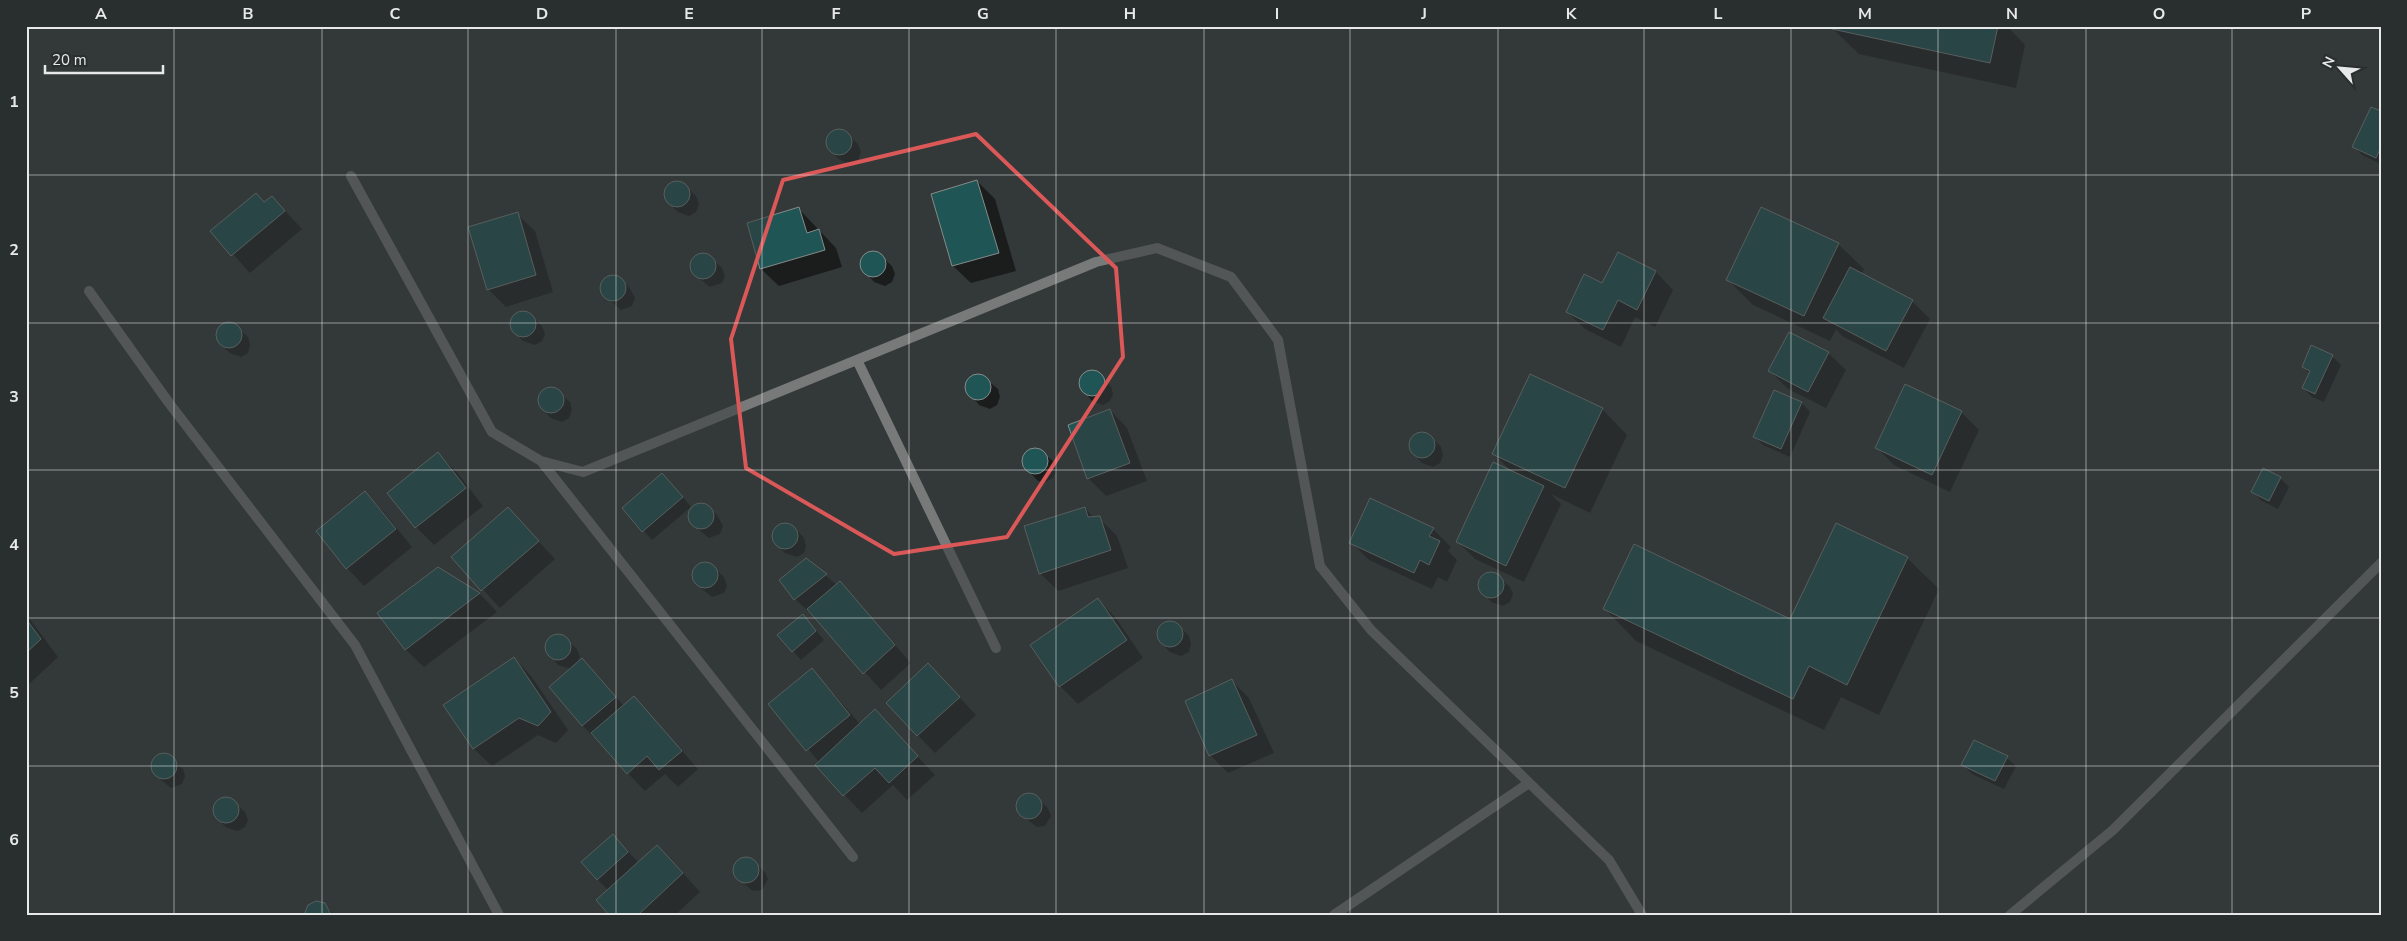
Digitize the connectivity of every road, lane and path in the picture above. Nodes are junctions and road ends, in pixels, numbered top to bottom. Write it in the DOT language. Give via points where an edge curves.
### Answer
graph roads {
  1 [pos="351,176"];
  2 [pos="89,291"];
  3 [pos="857,360"];
  4 [pos="540,461"];
  5 [pos="2381,563"];
  6 [pos="996,648"];
  7 [pos="1529,783"];
  8 [pos="853,857"];
  9 [pos="499,915"];
  10 [pos="1334,915"];
  11 [pos="1642,915"];
  12 [pos="2010,915"];
  1 -- 4 [label="street" via="492,432"];
  2 -- 9 [label="street" via="169,403 355,645"];
  3 -- 4 [label="street" via="582,472"];
  3 -- 6 [label="street"];
  3 -- 7 [label="street" via="1096,262 1157,248 1231,277 1278,340 1320,566 1371,630"];
  4 -- 8 [label="street"];
  5 -- 12 [label="street" via="2120,823"];
  7 -- 10 [label="street"];
  7 -- 11 [label="street" via="1609,860"];
}
